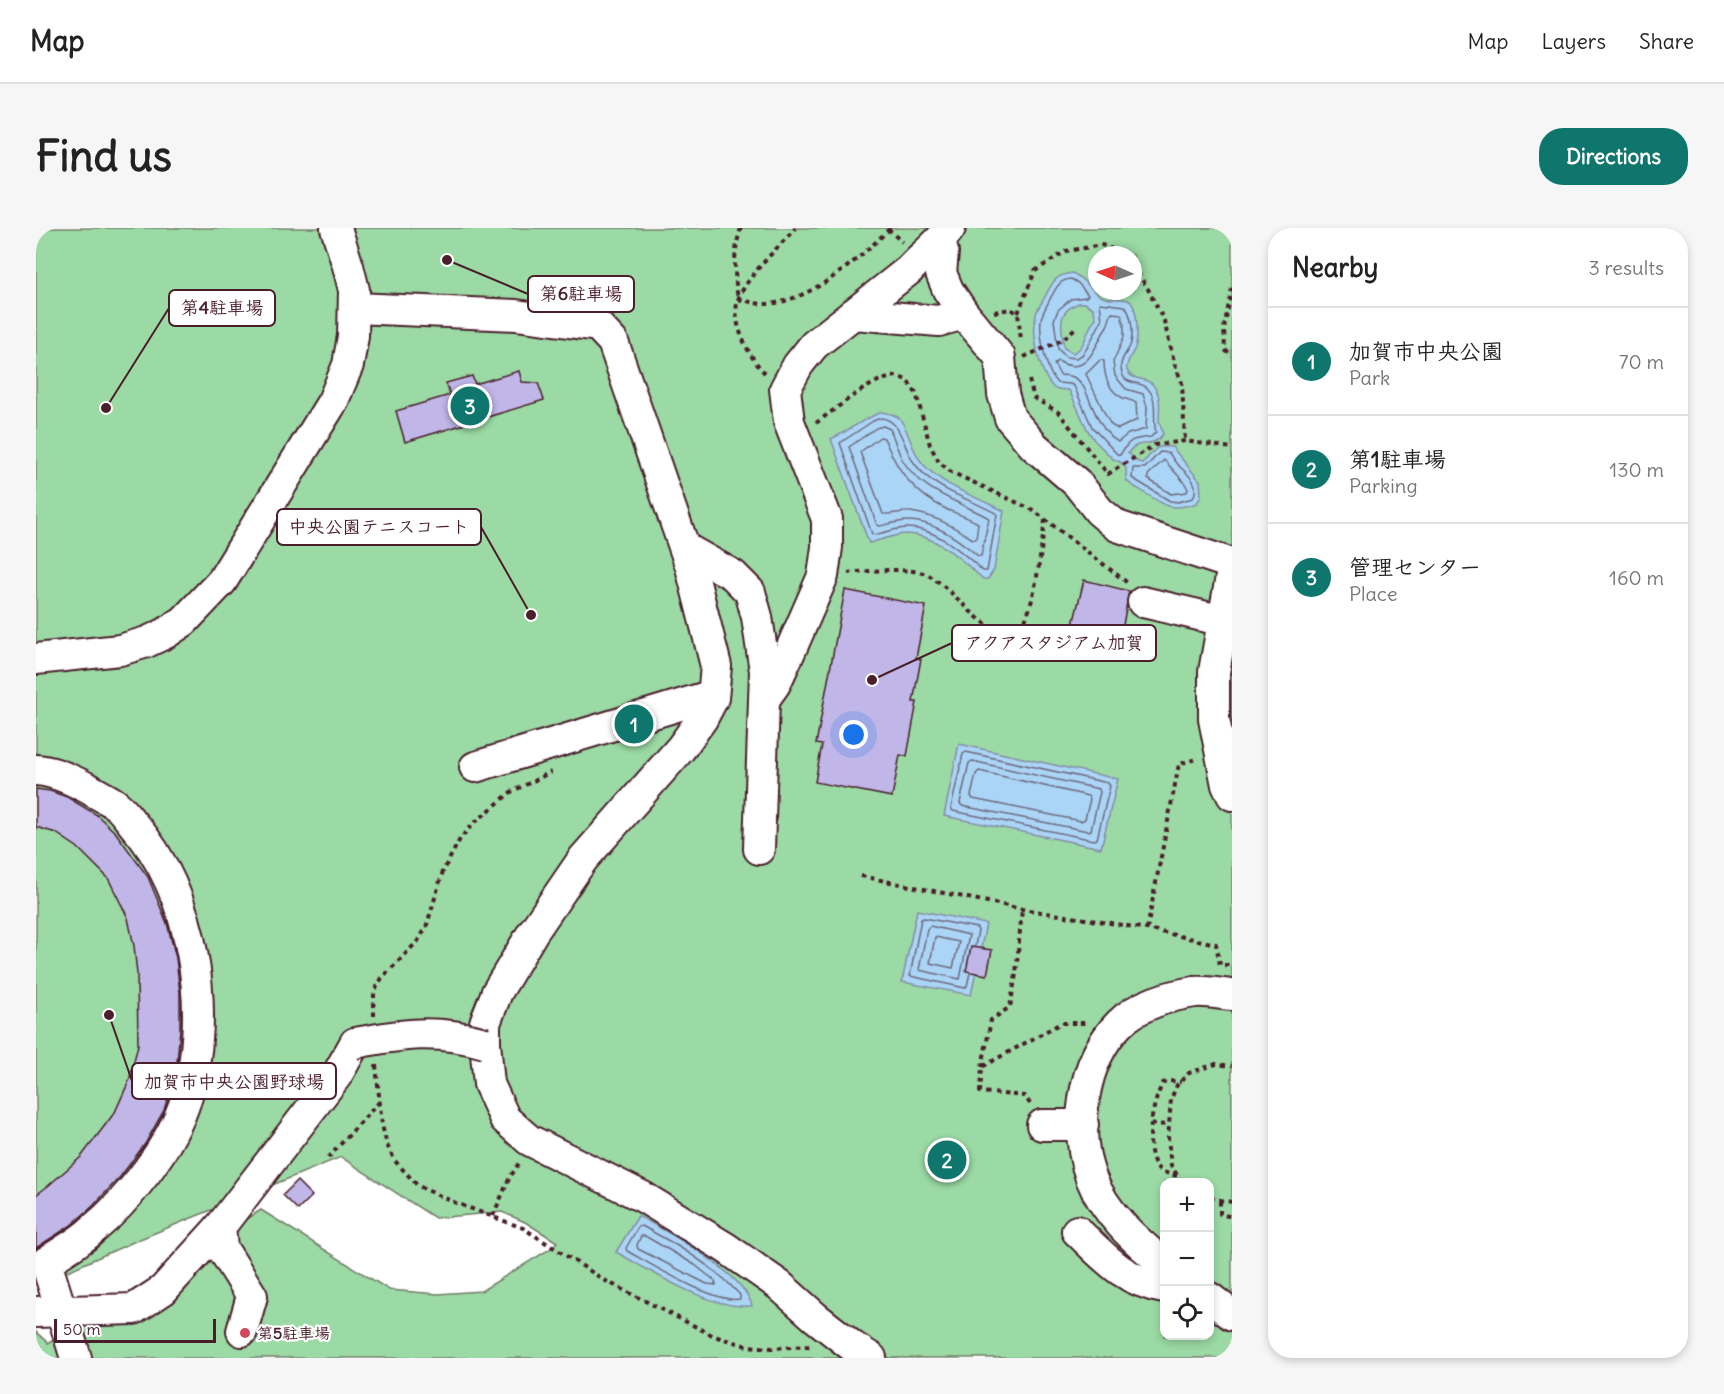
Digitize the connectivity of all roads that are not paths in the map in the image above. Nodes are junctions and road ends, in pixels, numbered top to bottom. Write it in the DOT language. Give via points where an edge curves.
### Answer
graph roads {
  1 [pos="336,228"];
  2 [pos="947,240"];
  3 [pos="355,308"];
  4 [pos="853,314"];
  5 [pos="965,315"];
  6 [pos="685,548"];
  7 [pos="1232,564"];
  8 [pos="1232,571"];
  9 [pos="1143,602"];
  10 [pos="1224,621"];
  11 [pos="36,659"];
  12 [pos="713,695"];
  13 [pos="765,699"];
  14 [pos="475,767"];
  15 [pos="36,771"];
  16 [pos="1232,795"];
  17 [pos="759,849"];
  18 [pos="1232,995"];
  19 [pos="485,1043"];
  20 [pos="1042,1125"];
  21 [pos="1083,1125"];
  22 [pos="220,1227"];
  23 [pos="1077,1231"];
  24 [pos="1160,1261"];
  25 [pos="1160,1287"];
  26 [pos="1214,1302"];
  27 [pos="49,1312"];
  28 [pos="1232,1315"];
  29 [pos="242,1331"];
  30 [pos="862,1352"];
  31 [pos="76,1358"];
  1 -- 3 [label="street" via="354,290"];
  2 -- 4 [label="street" via="918,259"];
  2 -- 5 [label="street" via="941,273"];
  3 -- 6 [label="street" via="516,315 598,326 613,342"];
  3 -- 11 [label="street" via="348,365 333,401 222,581 184,621 147,642 120,650"];
  4 -- 5 [label="street" via="939,321"];
  4 -- 13 [label="street" via="814,345 785,389 789,422 827,519 827,547 823,576"];
  5 -- 7 [label="street" via="1000,357 1003,394 1010,418 1034,446 1077,483 1099,511 1118,526"];
  6 -- 12 [label="street" via="716,666"];
  6 -- 13 [label="street" via="734,575 750,592 757,617"];
  8 -- 10 [label="street"];
  9 -- 10 [label="street"];
  10 -- 16 [label="street" via="1215,672 1214,719"];
  12 -- 14 [label="street"];
  12 -- 19 [label="street" via="681,748 583,859 533,932 497,992 485,1023"];
  13 -- 17 [label="street"];
  15 -- 27 [label="street" via="79,784 116,805 158,854 183,915 196,979 197,1049 186,1100 151,1166 122,1201 91,1232 46,1262"];
  18 -- 21 [label="street" via="1197,992 1169,997 1121,1023 1100,1050 1089,1076"];
  19 -- 22 [label="street, bridge" via="417,1033 365,1053 337,1075"];
  19 -- 30 [label="street" via="489,1084 505,1119 532,1142 643,1197 716,1242 779,1285"];
  20 -- 21 [label="street"];
  21 -- 24 [label="street" via="1091,1178 1108,1209 1131,1237"];
  22 -- 27 [label="street" via="163,1290 135,1309"];
  22 -- 29 [label="street" via="222,1248 252,1296"];
  23 -- 25 [label="street" via="1116,1269 1146,1285"];
  26 -- 28 [label="street"];
  27 -- 31 [label="street"];
}
